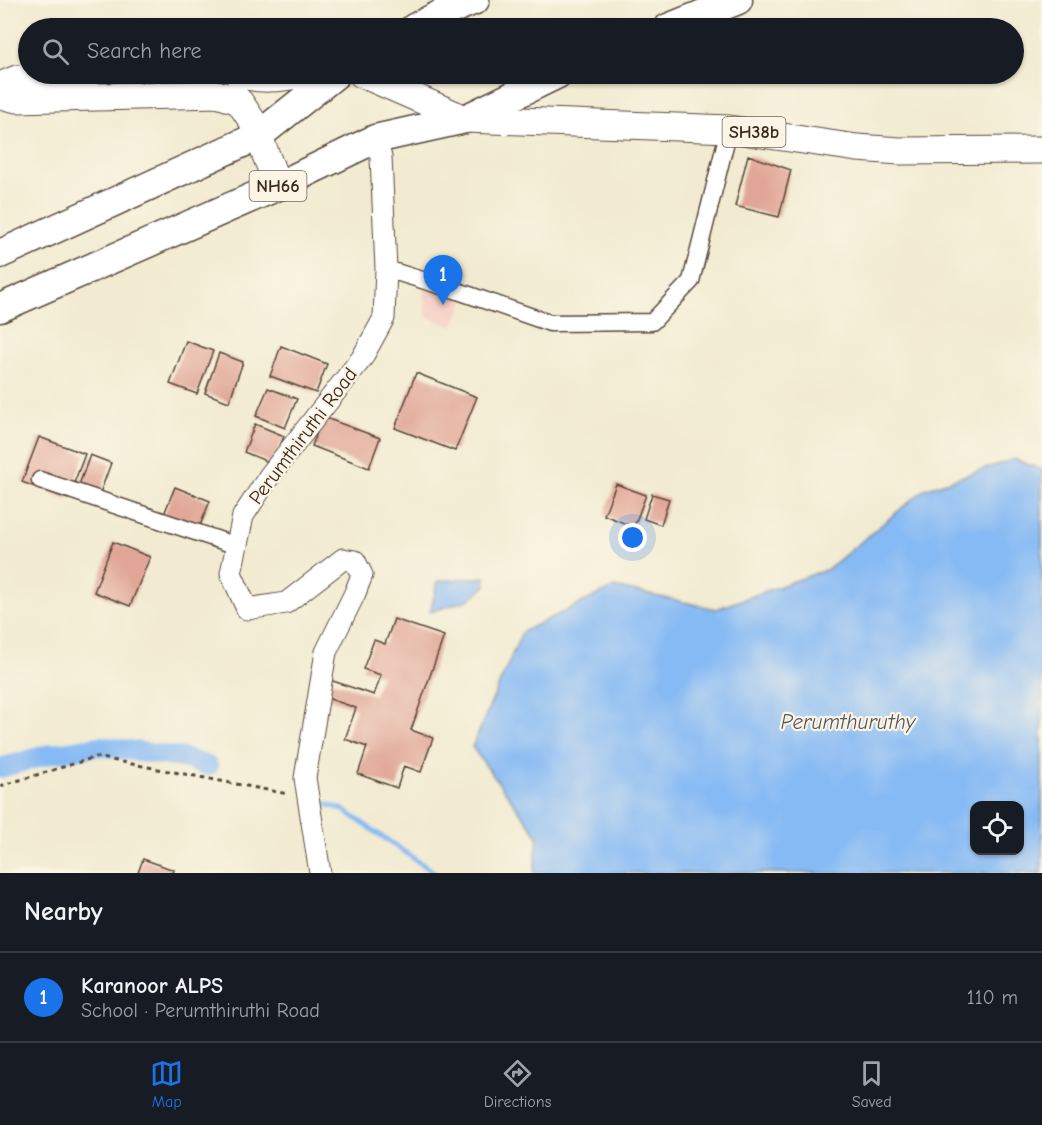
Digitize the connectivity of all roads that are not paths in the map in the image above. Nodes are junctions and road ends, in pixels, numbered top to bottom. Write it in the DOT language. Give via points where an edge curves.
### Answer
graph roads {
  1 [pos="474,0"];
  2 [pos="738,0"];
  3 [pos="433,18"];
  4 [pos="693,18"];
  5 [pos="18,79"];
  6 [pos="323,84"];
  7 [pos="385,84"];
  8 [pos="537,84"];
  9 [pos="0,86"];
  10 [pos="0,95"];
  11 [pos="465,119"];
  12 [pos="729,129"];
  13 [pos="258,136"];
  14 [pos="375,139"];
  15 [pos="1042,150"];
  16 [pos="278,186"];
  17 [pos="0,254"];
  18 [pos="386,269"];
  19 [pos="0,308"];
  20 [pos="40,480"];
  21 [pos="237,546"];
  22 [pos="320,873"];
  1 -- 3 [label="highway"];
  2 -- 4 [label="highway"];
  5 -- 9 [label="main road"];
  6 -- 13 [label="highway, NH66"];
  7 -- 11 [label="main road, SH38b"];
  8 -- 11 [label="highway, NH66"];
  10 -- 13 [label="main road" via="16,99 217,94 239,101"];
  11 -- 12 [label="main road, SH38b"];
  11 -- 14 [label="highway, NH66"];
  12 -- 15 [label="main road, SH38b" via="900,151"];
  12 -- 18 [label="street" via="690,281 652,322 550,323"];
  13 -- 16 [label="main road"];
  13 -- 17 [label="highway, NH66"];
  14 -- 16 [label="highway, NH66"];
  14 -- 18 [label="street, Perumthiruthi Road" via="381,157"];
  16 -- 19 [label="highway, NH66"];
  18 -- 21 [label="street, Perumthiruthi Road" via="384,318 362,358 248,508"];
  20 -- 21 [label="street"];
  21 -- 22 [label="street, Perumthiruthi Road" via="231,573 247,609 286,603 343,559 355,561 362,575 326,652 305,778"];
}
